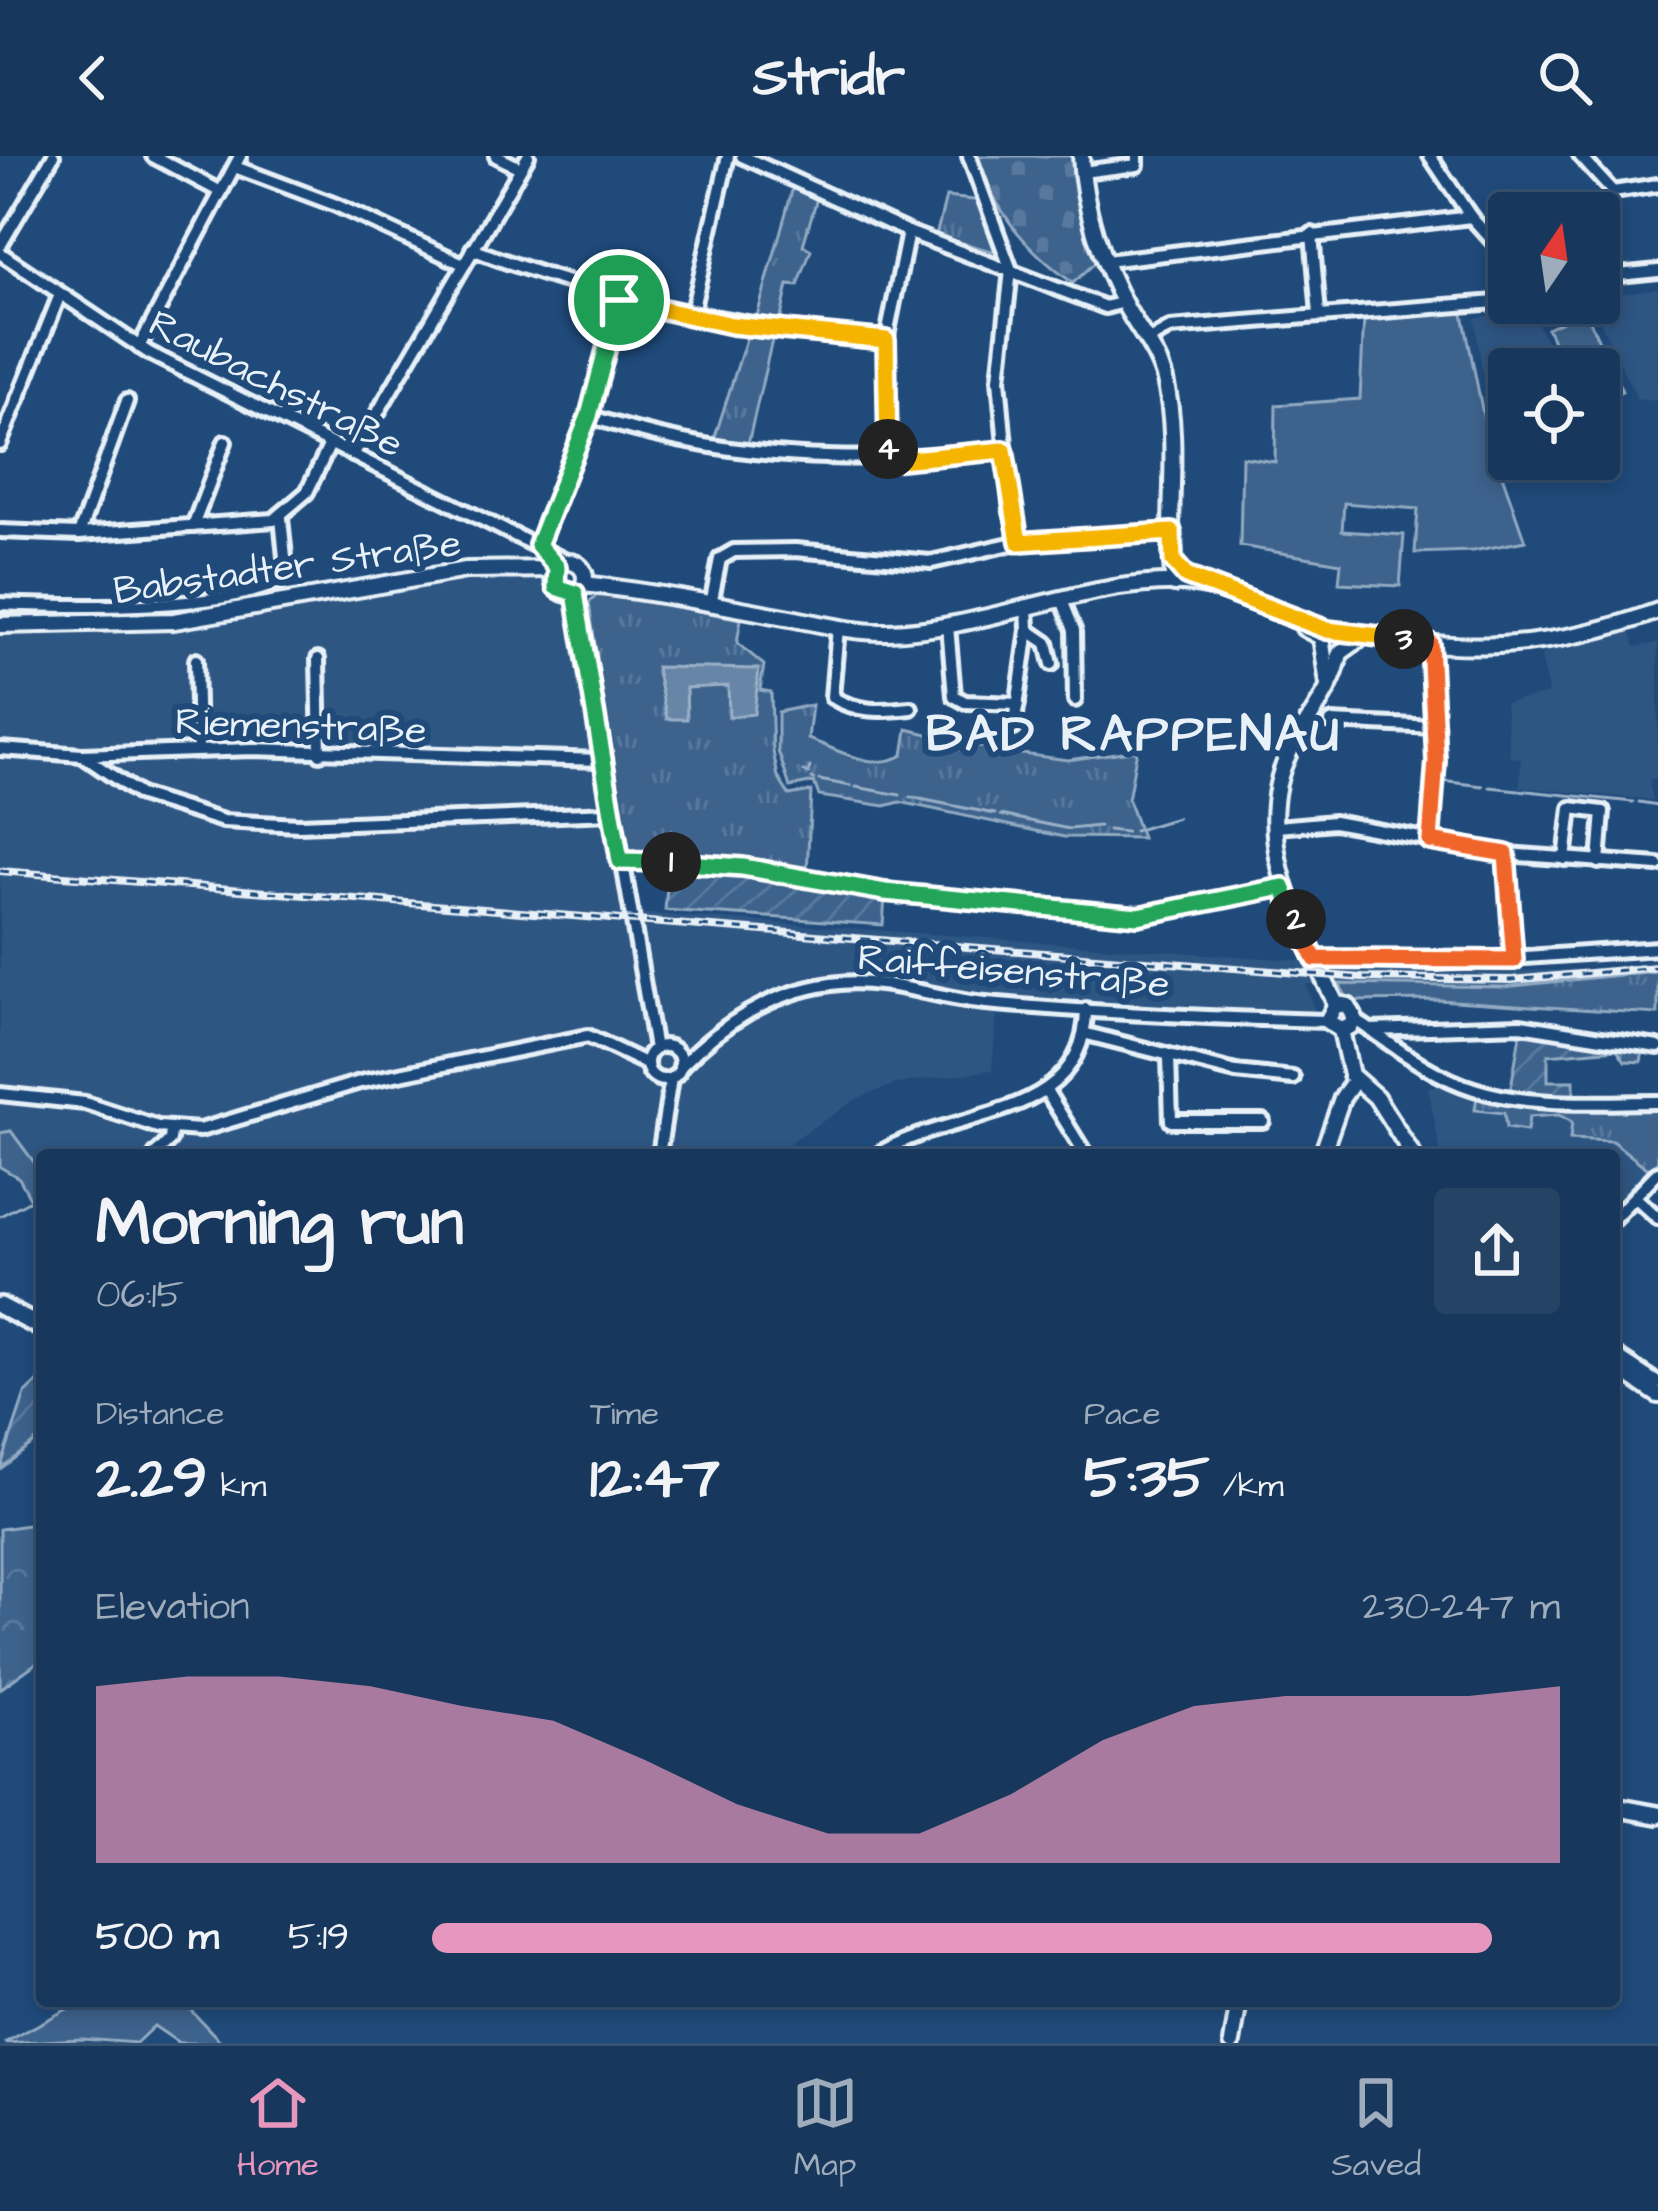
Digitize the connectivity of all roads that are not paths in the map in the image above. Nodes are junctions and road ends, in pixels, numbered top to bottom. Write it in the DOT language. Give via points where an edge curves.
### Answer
graph roads {
  1 [pos="53,156"];
  2 [pos="153,156"];
  3 [pos="496,156"];
  4 [pos="528,156"];
  5 [pos="728,156"];
  6 [pos="742,156"];
  7 [pos="969,156"];
  8 [pos="1137,156"];
  9 [pos="1430,156"];
  10 [pos="1580,156"];
  11 [pos="238,161"];
  12 [pos="1082,164"];
  13 [pos="520,168"];
  14 [pos="1658,185"];
  15 [pos="220,192"];
  16 [pos="1471,217"];
  17 [pos="908,232"];
  18 [pos="1312,234"];
  19 [pos="1488,236"];
  20 [pos="0,249"];
  21 [pos="472,249"];
  22 [pos="1106,260"];
  23 [pos="463,264"];
  24 [pos="1011,270"];
  25 [pos="1658,271"];
  26 [pos="1620,275"];
  27 [pos="59,297"];
  28 [pos="619,300"];
  29 [pos="1123,302"];
  30 [pos="1488,302"];
  31 [pos="1318,314"];
  32 [pos="691,316"];
  33 [pos="886,340"];
  34 [pos="1147,340"];
  35 [pos="139,347"];
  36 [pos="127,401"];
  37 [pos="589,416"];
  38 [pos="225,442"];
  39 [pos="0,444"];
  40 [pos="330,445"];
  41 [pos="1004,450"];
  42 [pos="353,454"];
  43 [pos="889,461"];
  44 [pos="280,518"];
  45 [pos="193,526"];
  46 [pos="0,531"];
  47 [pos="1172,532"];
  48 [pos="79,534"];
  49 [pos="1019,542"];
  50 [pos="538,545"];
  51 [pos="1173,561"];
  52 [pos="559,569"];
  53 [pos="581,583"];
  54 [pos="1174,584"];
  55 [pos="1062,600"];
  56 [pos="1248,602"];
  57 [pos="0,604"];
  58 [pos="711,604"];
  59 [pos="1027,607"];
  60 [pos="1658,610"];
  61 [pos="0,625"];
  62 [pos="948,626"];
  63 [pos="838,628"];
  64 [pos="1028,630"];
  65 [pos="1333,642"];
  66 [pos="1430,643"];
  67 [pos="318,659"];
  68 [pos="196,660"];
  69 [pos="1052,664"];
  70 [pos="1075,700"];
  71 [pos="1018,704"];
  72 [pos="910,708"];
  73 [pos="1331,722"];
  74 [pos="1436,727"];
  75 [pos="1015,728"];
  76 [pos="0,749"];
  77 [pos="198,749"];
  78 [pos="320,754"];
  79 [pos="82,755"];
  80 [pos="601,760"];
  81 [pos="611,813"];
  82 [pos="1277,827"];
  83 [pos="1430,841"];
  84 [pos="1506,854"];
  85 [pos="1565,859"];
  86 [pos="620,861"];
  87 [pos="1599,862"];
  88 [pos="1658,865"];
  89 [pos="1283,887"];
  90 [pos="1658,948"];
  91 [pos="1315,959"];
  92 [pos="1514,960"];
  93 [pos="1336,1004"];
  94 [pos="1086,1010"];
  95 [pos="1354,1019"];
  96 [pos="1328,1021"];
  97 [pos="1341,1030"];
  98 [pos="1370,1030"];
  99 [pos="1087,1034"];
  100 [pos="709,1037"];
  101 [pos="1658,1047"];
  102 [pos="665,1049"];
  103 [pos="1168,1057"];
  104 [pos="647,1064"];
  105 [pos="680,1066"];
  106 [pos="1293,1078"];
  107 [pos="666,1079"];
  108 [pos="1355,1080"];
  109 [pos="1047,1092"];
  110 [pos="0,1094"];
  111 [pos="1658,1102"];
  112 [pos="1264,1121"];
  113 [pos="171,1130"];
  114 [pos="160,1149"];
  115 [pos="660,1149"];
  116 [pos="889,1149"];
  117 [pos="1081,1149"];
  118 [pos="1324,1149"];
  119 [pos="1409,1149"];
  120 [pos="1658,1172"];
  121 [pos="1635,1197"];
  122 [pos="1620,1212"];
  123 [pos="1658,1218"];
  124 [pos="0,1306"];
  125 [pos="36,1325"];
  126 [pos="1620,1358"];
  127 [pos="1620,1369"];
  128 [pos="1658,1383"];
  129 [pos="1658,1395"];
  130 [pos="1620,1808"];
  131 [pos="1658,1815"];
  132 [pos="1238,2007"];
  133 [pos="1232,2043"];
  1 -- 20 [label="street"];
  2 -- 15 [label="street"];
  3 -- 13 [label="street"];
  4 -- 13 [label="street"];
  5 -- 32 [label="street"];
  6 -- 17 [label="street"];
  7 -- 24 [label="street"];
  8 -- 12 [label="street" via="1137,165"];
  9 -- 16 [label="street"];
  10 -- 14 [label="street" via="1613,192"];
  11 -- 15 [label="street"];
  11 -- 23 [label="street"];
  12 -- 22 [label="street"];
  13 -- 21 [label="street"];
  15 -- 35 [label="street"];
  16 -- 18 [label="street"];
  16 -- 19 [label="street"];
  17 -- 24 [label="street"];
  17 -- 33 [label="street"];
  18 -- 22 [label="street"];
  18 -- 31 [label="street"];
  20 -- 27 [label="street, Raubachstraße"];
  21 -- 23 [label="street"];
  21 -- 28 [label="street"];
  22 -- 29 [label="street"];
  23 -- 42 [label="street"];
  24 -- 29 [label="street" via="1105,307"];
  24 -- 41 [label="street" via="999,364"];
  25 -- 26 [label="street"];
  27 -- 35 [label="street, Raubachstraße"];
  27 -- 39 [label="street"];
  28 -- 32 [label="street"];
  28 -- 37 [label="street"];
  29 -- 34 [label="street"];
  30 -- 31 [label="street"];
  31 -- 34 [label="street" via="1170,328"];
  32 -- 33 [label="street"];
  33 -- 43 [label="street"];
  34 -- 47 [label="street" via="1168,395"];
  35 -- 40 [label="street, Raubachstraße"];
  36 -- 48 [label="street"];
  37 -- 43 [label="street" via="724,451"];
  37 -- 50 [label="street"];
  38 -- 45 [label="street"];
  40 -- 42 [label="street, Raubachstraße"];
  40 -- 44 [label="street" via="307,492"];
  41 -- 43 [label="street"];
  41 -- 49 [label="street"];
  42 -- 50 [label="street, Raubachstraße"];
  44 -- 45 [label="street"];
  44 -- 57 [label="street" via="286,568 259,592"];
  45 -- 48 [label="street"];
  46 -- 48 [label="street"];
  47 -- 49 [label="street"];
  47 -- 51 [label="street"];
  49 -- 58 [label="street" via="931,562 734,551 720,560"];
  50 -- 52 [label="street, Raubachstraße"];
  51 -- 54 [label="street"];
  51 -- 56 [label="street" via="1186,576"];
  52 -- 53 [label="street, Babstadter Straße"];
  52 -- 53 [label="street, Babstadter Straße" via="563,593"];
  52 -- 61 [label="street, Babstadter Straße" via="466,570 190,620"];
  53 -- 58 [label="street, Babstadter Straße"];
  53 -- 80 [label="street"];
  54 -- 55 [label="street, Babstadter Straße"];
  54 -- 56 [label="street"];
  55 -- 59 [label="street, Babstadter Straße"];
  55 -- 70 [label="street" via="1074,629"];
  56 -- 65 [label="street"];
  58 -- 63 [label="street, Babstadter Straße"];
  59 -- 62 [label="street, Babstadter Straße"];
  59 -- 64 [label="street"];
  60 -- 66 [label="street" via="1514,648"];
  62 -- 63 [label="street, Babstadter Straße"];
  62 -- 71 [label="street" via="954,696"];
  63 -- 72 [label="street" via="832,697 877,711"];
  64 -- 69 [label="street" via="1047,643"];
  64 -- 71 [label="street"];
  65 -- 66 [label="street" via="1370,633"];
  65 -- 82 [label="street" via="1328,690 1288,755"];
  66 -- 74 [label="street"];
  67 -- 78 [label="street"];
  68 -- 77 [label="street"];
  71 -- 75 [label="street"];
  73 -- 74 [label="street"];
  74 -- 83 [label="street"];
  76 -- 79 [label="street, Riemenstraße"];
  77 -- 78 [label="street, Riemenstraße"];
  77 -- 79 [label="street, Riemenstraße"];
  78 -- 80 [label="street, Riemenstraße"];
  79 -- 81 [label="street" via="140,795 223,821"];
  80 -- 81 [label="street"];
  81 -- 86 [label="street"];
  82 -- 83 [label="street" via="1334,822"];
  82 -- 89 [label="street"];
  83 -- 84 [label="street"];
  84 -- 85 [label="street"];
  84 -- 92 [label="street"];
  85 -- 87 [label="street"];
  85 -- 87 [label="street" via="1571,808 1604,812"];
  86 -- 89 [label="street" via="743,867 885,892 1138,916"];
  86 -- 102 [label="street" via="646,1014"];
  87 -- 88 [label="street"];
  89 -- 91 [label="street"];
  90 -- 92 [label="street"];
  91 -- 92 [label="street"];
  91 -- 93 [label="street"];
  93 -- 95 [label="street" via="1348,1006"];
  93 -- 96 [label="street"];
  94 -- 96 [label="street, Raiffeisenstraße"];
  94 -- 99 [label="street"];
  94 -- 100 [label="street, Raiffeisenstraße" via="850,982 788,994"];
  95 -- 97 [label="street"];
  95 -- 98 [label="street"];
  96 -- 97 [label="street"];
  97 -- 108 [label="street"];
  98 -- 101 [label="street" via="1521,1024"];
  98 -- 111 [label="street" via="1473,1089 1572,1102"];
  99 -- 103 [label="street"];
  99 -- 109 [label="street"];
  100 -- 102 [label="street, Raiffeisenstraße"];
  100 -- 105 [label="street, Raiffeisenstraße"];
  102 -- 104 [label="street"];
  102 -- 105 [label="street"];
  103 -- 106 [label="street"];
  103 -- 112 [label="street" via="1171,1121"];
  104 -- 107 [label="street"];
  104 -- 113 [label="street" via="588,1036 360,1082 200,1130"];
  105 -- 107 [label="street, Raiffeisenstraße"];
  107 -- 115 [label="street"];
  108 -- 118 [label="street"];
  108 -- 119 [label="street" via="1376,1097"];
  109 -- 116 [label="street"];
  109 -- 117 [label="street"];
  110 -- 113 [label="street" via="103,1107"];
  113 -- 114 [label="street"];
  120 -- 121 [label="street"];
  121 -- 122 [label="street"];
  121 -- 123 [label="street"];
  124 -- 125 [label="main road"];
  126 -- 128 [label="street"];
  127 -- 129 [label="street"];
  130 -- 131 [label="main road"];
  132 -- 133 [label="street"];
}
